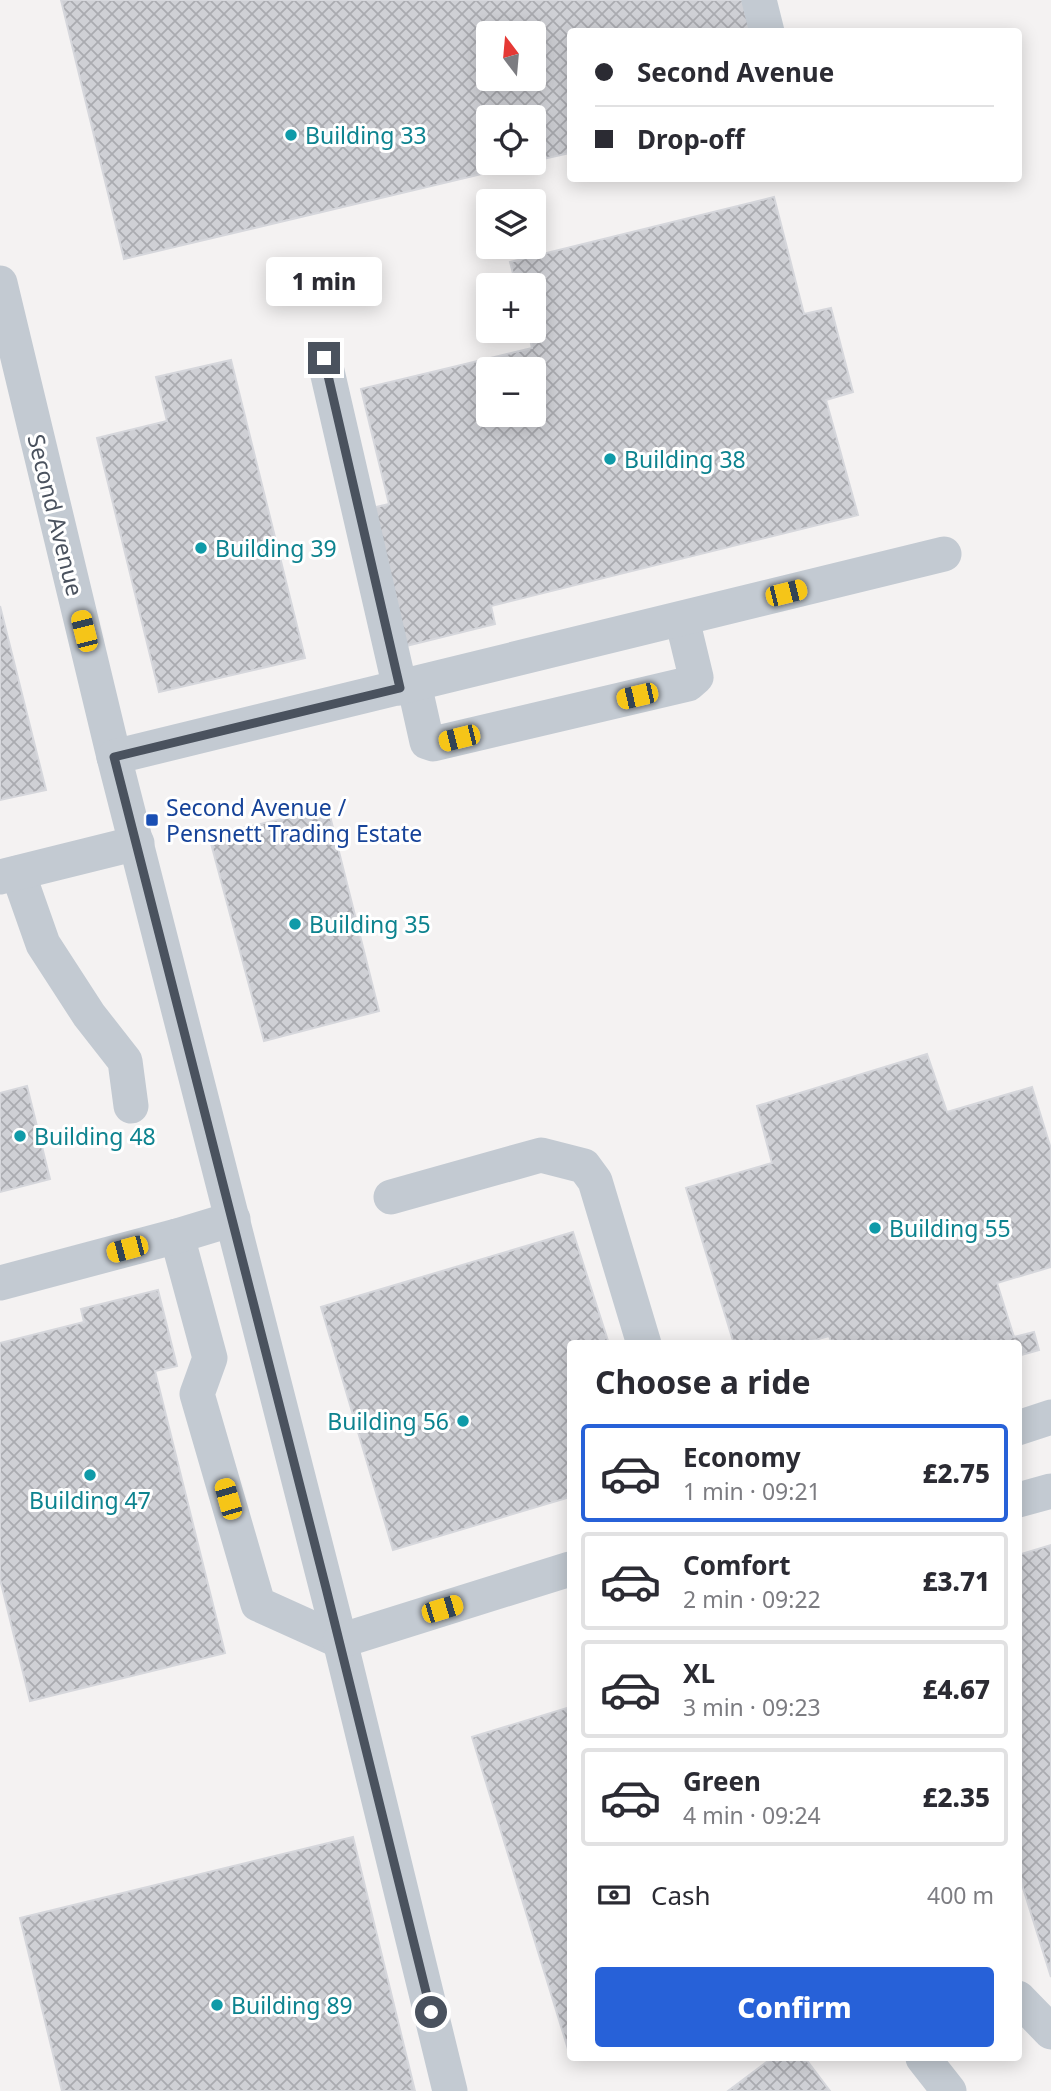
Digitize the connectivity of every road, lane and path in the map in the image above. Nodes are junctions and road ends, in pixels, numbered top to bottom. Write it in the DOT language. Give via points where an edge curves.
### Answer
graph roads {
  1 [pos="759,0"];
  2 [pos="766,28"];
  3 [pos="0,283"];
  4 [pos="7,344"];
  5 [pos="324,358"];
  6 [pos="944,554"];
  7 [pos="682,619"];
  8 [pos="407,686"];
  9 [pos="114,757"];
  10 [pos="137,843"];
  11 [pos="9,875"];
  12 [pos="131,1106"];
  13 [pos="391,1197"];
  14 [pos="233,1219"];
  15 [pos="177,1236"];
  16 [pos="0,1283"];
  17 [pos="643,1340"];
  18 [pos="1051,1418"];
  19 [pos="1022,1427"];
  20 [pos="1051,1491"];
  21 [pos="1022,1499"];
  22 [pos="567,1570"];
  23 [pos="340,1641"];
  24 [pos="1022,2002"];
  25 [pos="1051,2032"];
  26 [pos="925,2061"];
  27 [pos="450,2091"];
  28 [pos="949,2091"];
  1 -- 2 [label="street"];
  3 -- 4 [label="street, Second Avenue"];
  4 -- 9 [label="street, Second Avenue"];
  5 -- 8 [label="street"];
  6 -- 7 [label="street"];
  7 -- 8 [label="street"];
  7 -- 8 [label="street" via="696,677 688,684 433,744"];
  8 -- 9 [label="street"];
  9 -- 10 [label="street, Second Avenue"];
  10 -- 11 [label="street"];
  10 -- 14 [label="street, Second Avenue"];
  11 -- 12 [label="street" via="43,944 125,1060"];
  13 -- 17 [label="street" via="541,1155 584,1166 595,1181"];
  14 -- 15 [label="street"];
  14 -- 23 [label="street, Second Avenue"];
  15 -- 16 [label="street"];
  15 -- 23 [label="street" via="210,1359 197,1394 258,1604"];
  18 -- 19 [label="street"];
  20 -- 21 [label="street"];
  22 -- 23 [label="street"];
  23 -- 27 [label="street, Second Avenue"];
  24 -- 25 [label="street"];
  26 -- 28 [label="street"];
}
